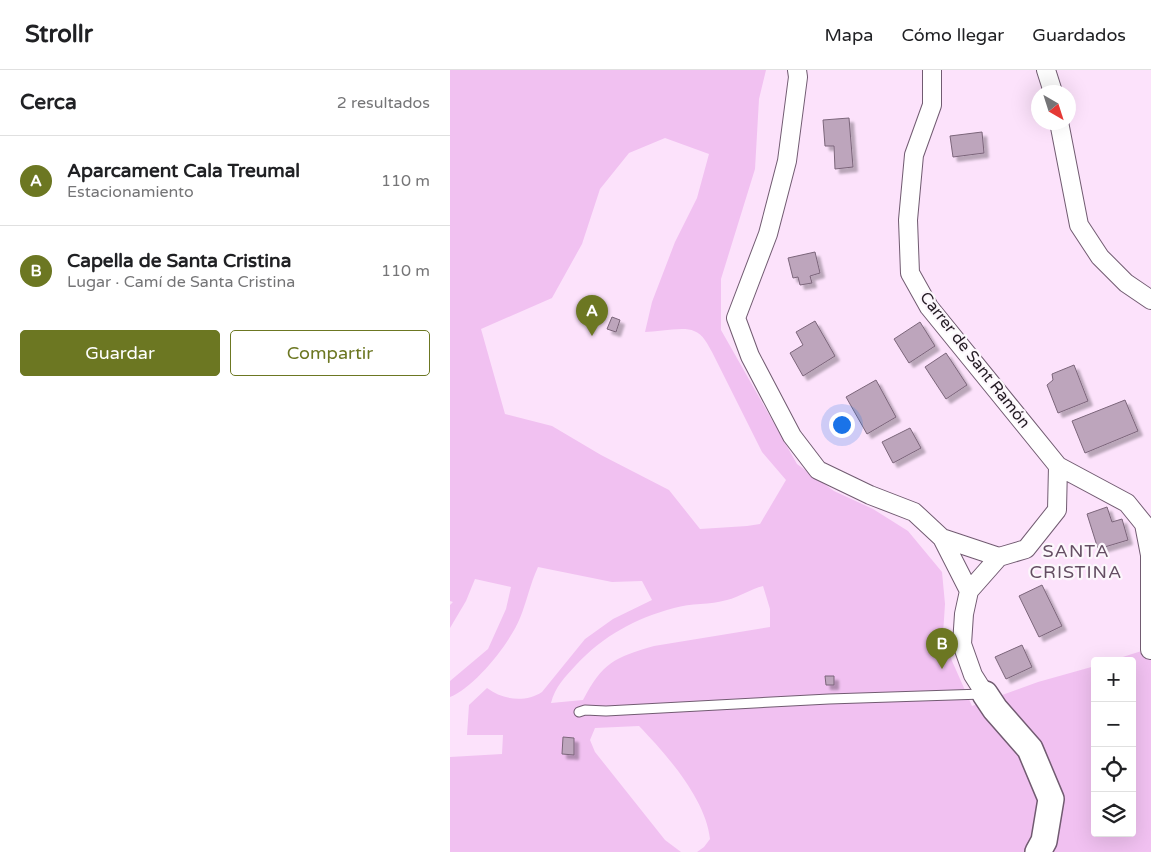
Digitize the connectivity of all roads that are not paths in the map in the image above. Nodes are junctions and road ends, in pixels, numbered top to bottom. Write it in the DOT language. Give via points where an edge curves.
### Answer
graph roads {
  1 [pos="797,70"];
  2 [pos="932,70"];
  3 [pos="1046,70"];
  4 [pos="1051,85"];
  5 [pos="1061,130"];
  6 [pos="1151,300"];
  7 [pos="1058,466"];
  8 [pos="942,538"];
  9 [pos="999,557"];
  10 [pos="969,591"];
  11 [pos="1150,650"];
  12 [pos="986,694"];
  13 [pos="579,712"];
  14 [pos="1038,852"];
  1 -- 8 [label="street" via="787,162 768,234 736,318 750,356 792,436 818,470 870,496 914,512"];
  2 -- 7 [label="street, Carrer de Sant Ramón" via="932,105 914,155 908,220 910,273 929,306"];
  3 -- 4 [label="street"];
  5 -- 6 [label="street" via="1079,224 1100,257 1126,283"];
  7 -- 9 [label="street" via="1057,510 1026,549"];
  7 -- 11 [label="street" via="1127,503 1144,524 1150,555"];
  8 -- 9 [label="street"];
  8 -- 10 [label="street"];
  9 -- 10 [label="street"];
  10 -- 12 [label="street" via="962,644 973,675"];
  12 -- 13 [label="lane"];
  12 -- 14 [label="street" via="1030,749 1051,799 1044,841"];
}
